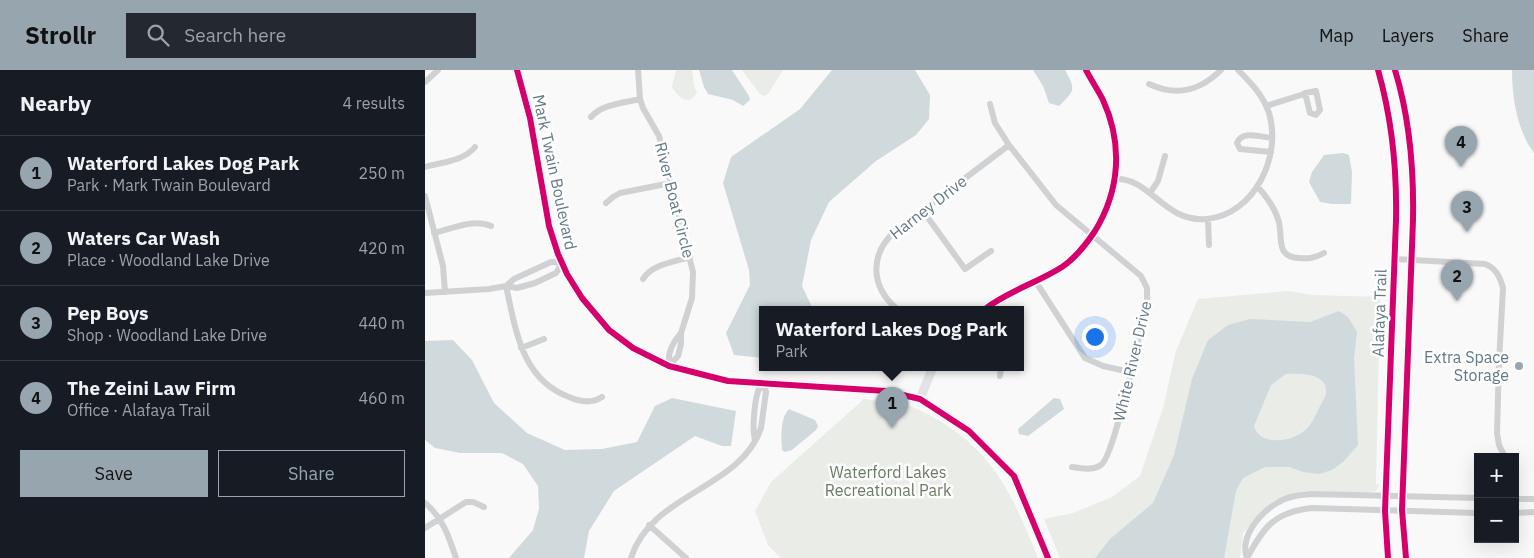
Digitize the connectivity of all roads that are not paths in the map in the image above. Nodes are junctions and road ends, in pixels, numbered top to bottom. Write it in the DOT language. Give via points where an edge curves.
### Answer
graph roads {
  1 [pos="439,70"];
  2 [pos="517,70"];
  3 [pos="638,70"];
  4 [pos="1085,70"];
  5 [pos="1221,70"];
  6 [pos="1238,70"];
  7 [pos="1378,70"];
  8 [pos="1395,70"];
  9 [pos="425,82"];
  10 [pos="1149,84"];
  11 [pos="1305,93"];
  12 [pos="639,99"];
  13 [pos="990,104"];
  14 [pos="1266,106"];
  15 [pos="591,117"];
  16 [pos="1272,138"];
  17 [pos="1009,144"];
  18 [pos="475,147"];
  19 [pos="1271,152"];
  20 [pos="1165,156"];
  21 [pos="425,166"];
  22 [pos="1115,179"];
  23 [pos="671,183"];
  24 [pos="1257,186"];
  25 [pos="1150,193"];
  26 [pos="425,196"];
  27 [pos="607,203"];
  28 [pos="923,211"];
  29 [pos="1208,219"];
  30 [pos="491,226"];
  31 [pos="434,233"];
  32 [pos="1093,234"];
  33 [pos="1209,245"];
  34 [pos="991,251"];
  35 [pos="1325,253"];
  36 [pos="690,257"];
  37 [pos="1395,259"];
  38 [pos="1412,261"];
  39 [pos="562,264"];
  40 [pos="643,279"];
  41 [pos="1036,282"];
  42 [pos="506,286"];
  43 [pos="445,292"];
  44 [pos="425,293"];
  45 [pos="894,306"];
  46 [pos="990,306"];
  47 [pos="544,340"];
  48 [pos="521,348"];
  49 [pos="669,366"];
  50 [pos="931,371"];
  51 [pos="1001,371"];
  52 [pos="1130,372"];
  53 [pos="1000,376"];
  54 [pos="763,383"];
  55 [pos="602,397"];
  56 [pos="920,400"];
  57 [pos="1503,453"];
  58 [pos="1071,467"];
  59 [pos="1386,495"];
  60 [pos="1403,496"];
  61 [pos="1474,498"];
  62 [pos="1519,499"];
  63 [pos="1534,500"];
  64 [pos="425,503"];
  65 [pos="484,507"];
  66 [pos="1402,510"];
  67 [pos="1385,511"];
  68 [pos="1474,512"];
  69 [pos="1534,512"];
  70 [pos="1519,513"];
  71 [pos="439,518"];
  72 [pos="649,525"];
  73 [pos="425,528"];
  74 [pos="456,558"];
  75 [pos="631,558"];
  76 [pos="686,558"];
  77 [pos="1048,558"];
  78 [pos="1388,558"];
  79 [pos="1406,558"];
  1 -- 9 [label="street"];
  2 -- 39 [label="street, Mark Twain Boulevard" via="530,118 549,226"];
  3 -- 12 [label="street, River Boat Circle"];
  4 -- 22 [label="street" via="1109,118 1115,144"];
  5 -- 10 [label="street" via="1201,87 1184,91 1160,89"];
  6 -- 14 [label="street" via="1257,89"];
  7 -- 37 [label="street, Alafaya Trail" via="1395,161"];
  8 -- 38 [label="street, Alafaya Trail" via="1412,159"];
  11 -- 11 [label="street" via="1316,91 1320,110 1316,115 1310,113"];
  11 -- 14 [label="street"];
  12 -- 15 [label="street" via="598,110"];
  12 -- 23 [label="street, River Boat Circle" via="659,136"];
  13 -- 17 [label="street, White River Drive" via="995,123"];
  14 -- 16 [label="street"];
  16 -- 19 [label="street"];
  16 -- 19 [label="street" via="1244,135 1237,143 1241,149"];
  17 -- 28 [label="street, Harney Drive"];
  17 -- 32 [label="street, White River Drive" via="1057,205"];
  18 -- 21 [label="street" via="462,157"];
  19 -- 24 [label="street"];
  20 -- 25 [label="street" via="1158,181"];
  22 -- 25 [label="street" via="1124,178"];
  22 -- 32 [label="street" via="1106,212"];
  23 -- 27 [label="street" via="620,193"];
  23 -- 36 [label="street, River Boat Circle"];
  24 -- 29 [label="street" via="1243,203 1225,214"];
  24 -- 35 [label="street" via="1278,217 1283,251 1288,256 1307,259"];
  25 -- 29 [label="street" via="1179,214"];
  26 -- 31 [label="street"];
  28 -- 34 [label="street" via="965,269"];
  28 -- 45 [label="street, Harney Drive" via="887,238 880,252 876,276 881,291"];
  29 -- 33 [label="street"];
  30 -- 31 [label="street" via="475,223"];
  31 -- 43 [label="street"];
  32 -- 41 [label="street" via="1064,266"];
  32 -- 52 [label="street, White River Drive" via="1141,276 1147,288 1147,303"];
  36 -- 40 [label="street" via="654,268"];
  36 -- 49 [label="street, River Boat Circle" via="693,292 681,333 668,355"];
  37 -- 38 [label="street"];
  37 -- 59 [label="street, Alafaya Trail"];
  38 -- 57 [label="street" via="1485,264 1501,279 1497,433"];
  38 -- 60 [label="street, Alafaya Trail"];
  39 -- 42 [label="street" via="551,262"];
  39 -- 42 [label="street" via="557,273 535,283 517,288"];
  39 -- 49 [label="street, Mark Twain Boulevard" via="582,298 609,330 633,348"];
  41 -- 46 [label="street"];
  41 -- 52 [label="street" via="1085,358"];
  42 -- 43 [label="street"];
  42 -- 48 [label="street"];
  43 -- 44 [label="street"];
  47 -- 48 [label="street"];
  48 -- 55 [label="street" via="537,376 558,392 585,402"];
  49 -- 54 [label="street, Mark Twain Boulevard" via="728,381"];
  50 -- 56 [label="street"];
  51 -- 53 [label="street"];
  52 -- 58 [label="street, White River Drive" via="1108,457 1090,470"];
  54 -- 56 [label="street, Mark Twain Boulevard" via="886,391"];
  54 -- 72 [label="street" via="757,391 755,440 748,452 736,464"];
  56 -- 77 [label="street, Mark Twain Boulevard" via="969,431 1014,476"];
  59 -- 60 [label="street"];
  59 -- 67 [label="street, Alafaya Trail"];
  59 -- 67 [label="street" via="1312,494 1278,502 1251,528 1244,550 1247,558 1262,532 1276,519 1297,510"];
  60 -- 61 [label="street"];
  60 -- 66 [label="street, Alafaya Trail"];
  62 -- 63 [label="street"];
  64 -- 71 [label="street"];
  65 -- 71 [label="street" via="466,502"];
  66 -- 67 [label="street"];
  66 -- 68 [label="street"];
  66 -- 79 [label="street, Alafaya Trail"];
  67 -- 78 [label="street, Alafaya Trail"];
  69 -- 70 [label="street"];
  71 -- 73 [label="street"];
  71 -- 74 [label="street"];
  72 -- 75 [label="street"];
  72 -- 76 [label="street"];
}
